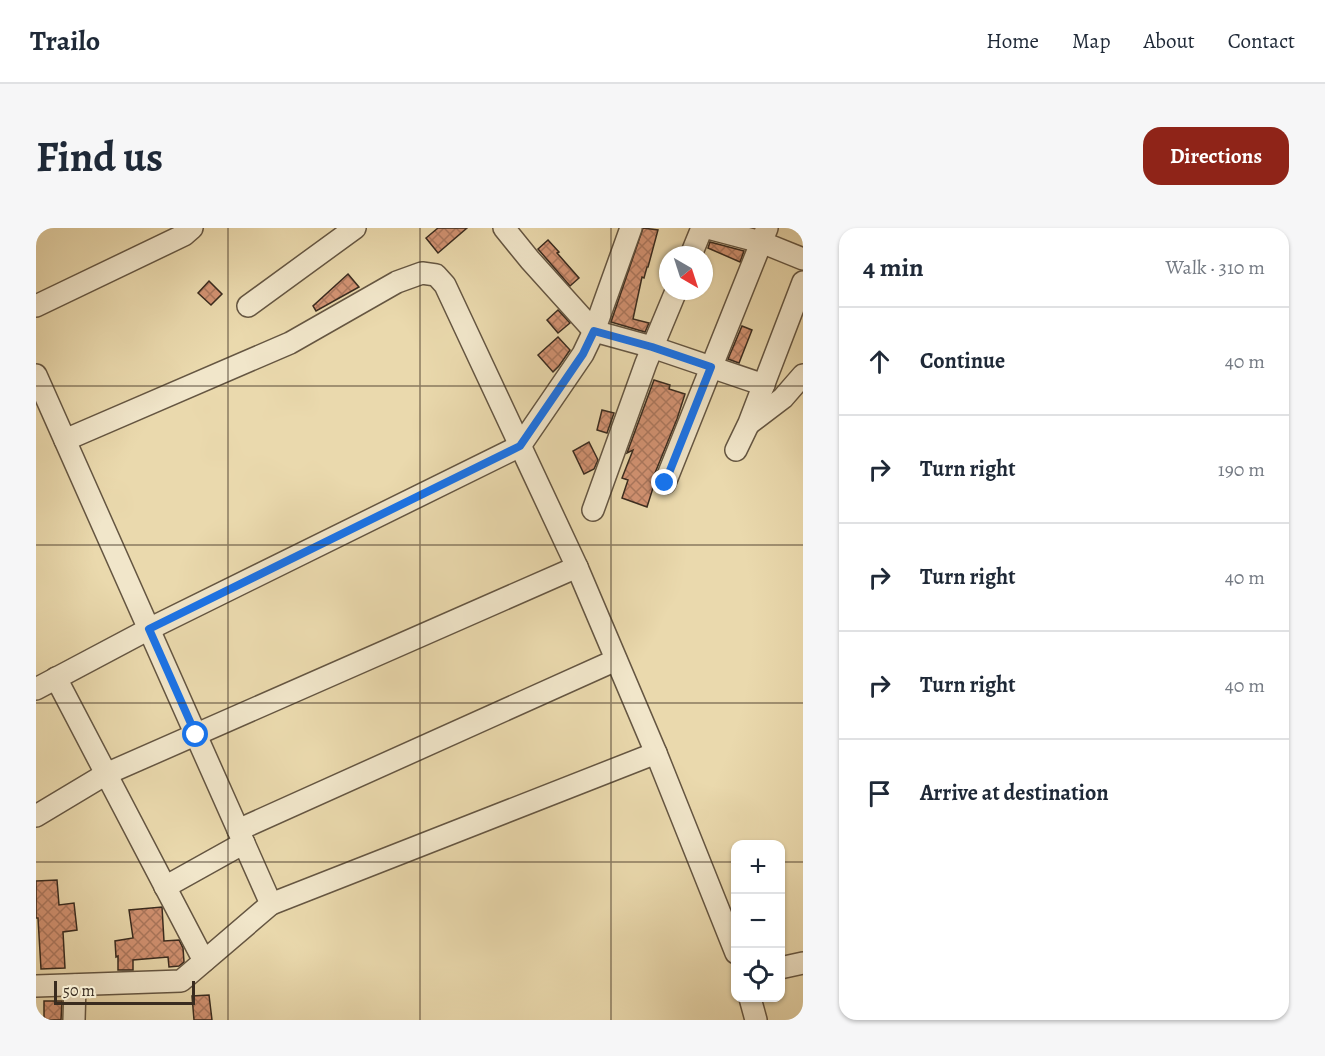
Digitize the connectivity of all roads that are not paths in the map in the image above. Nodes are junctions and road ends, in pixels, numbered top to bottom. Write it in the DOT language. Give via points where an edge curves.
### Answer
graph roads {
  1 [pos="192,228"];
  2 [pos="355,228"];
  3 [pos="504,228"];
  4 [pos="631,228"];
  5 [pos="702,228"];
  6 [pos="708,228"];
  7 [pos="764,235"];
  8 [pos="695,246"];
  9 [pos="803,259"];
  10 [pos="803,282"];
  11 [pos="672,300"];
  12 [pos="36,306"];
  13 [pos="248,306"];
  14 [pos="594,331"];
  15 [pos="652,347"];
  16 [pos="711,367"];
  17 [pos="36,375"];
  18 [pos="803,375"];
  19 [pos="764,385"];
  20 [pos="749,423"];
  21 [pos="65,440"];
  22 [pos="520,446"];
  23 [pos="736,450"];
  24 [pos="665,483"];
  25 [pos="593,510"];
  26 [pos="577,567"];
  27 [pos="149,629"];
  28 [pos="616,660"];
  29 [pos="56,678"];
  30 [pos="36,689"];
  31 [pos="196,735"];
  32 [pos="656,753"];
  33 [pos="106,774"];
  34 [pos="36,816"];
  35 [pos="241,836"];
  36 [pos="165,887"];
  37 [pos="271,904"];
  38 [pos="733,948"];
  39 [pos="204,962"];
  40 [pos="803,963"];
  41 [pos="785,967"];
  42 [pos="75,985"];
  43 [pos="36,986"];
  44 [pos="751,1002"];
  45 [pos="74,1020"];
  46 [pos="756,1020"];
  1 -- 12 [label="street"];
  2 -- 13 [label="street"];
  3 -- 14 [label="street"];
  4 -- 14 [label="street"];
  5 -- 8 [label="street"];
  6 -- 7 [label="street"];
  7 -- 9 [label="street"];
  7 -- 16 [label="street"];
  10 -- 19 [label="street"];
  11 -- 15 [label="street"];
  14 -- 15 [label="street"];
  14 -- 22 [label="street" via="583,354"];
  15 -- 16 [label="street"];
  15 -- 25 [label="street"];
  16 -- 19 [label="street"];
  16 -- 24 [label="street"];
  17 -- 21 [label="street"];
  18 -- 20 [label="street" via="783,398"];
  19 -- 20 [label="street"];
  20 -- 23 [label="street"];
  21 -- 22 [label="street" via="290,343 397,282 422,273 436,275 445,285"];
  21 -- 27 [label="street"];
  22 -- 26 [label="street"];
  22 -- 27 [label="street"];
  26 -- 28 [label="street"];
  26 -- 31 [label="street"];
  27 -- 29 [label="street"];
  27 -- 31 [label="street"];
  28 -- 32 [label="street"];
  28 -- 35 [label="street"];
  29 -- 30 [label="street"];
  29 -- 33 [label="street"];
  31 -- 33 [label="street"];
  31 -- 35 [label="street"];
  32 -- 37 [label="street"];
  32 -- 38 [label="street"];
  33 -- 34 [label="street"];
  33 -- 36 [label="street"];
  35 -- 36 [label="street"];
  35 -- 37 [label="street"];
  36 -- 39 [label="street"];
  37 -- 39 [label="street"];
  39 -- 42 [label="street" via="181,981"];
  40 -- 41 [label="street"];
  42 -- 43 [label="street"];
  42 -- 45 [label="street"];
  44 -- 46 [label="street"];
}
